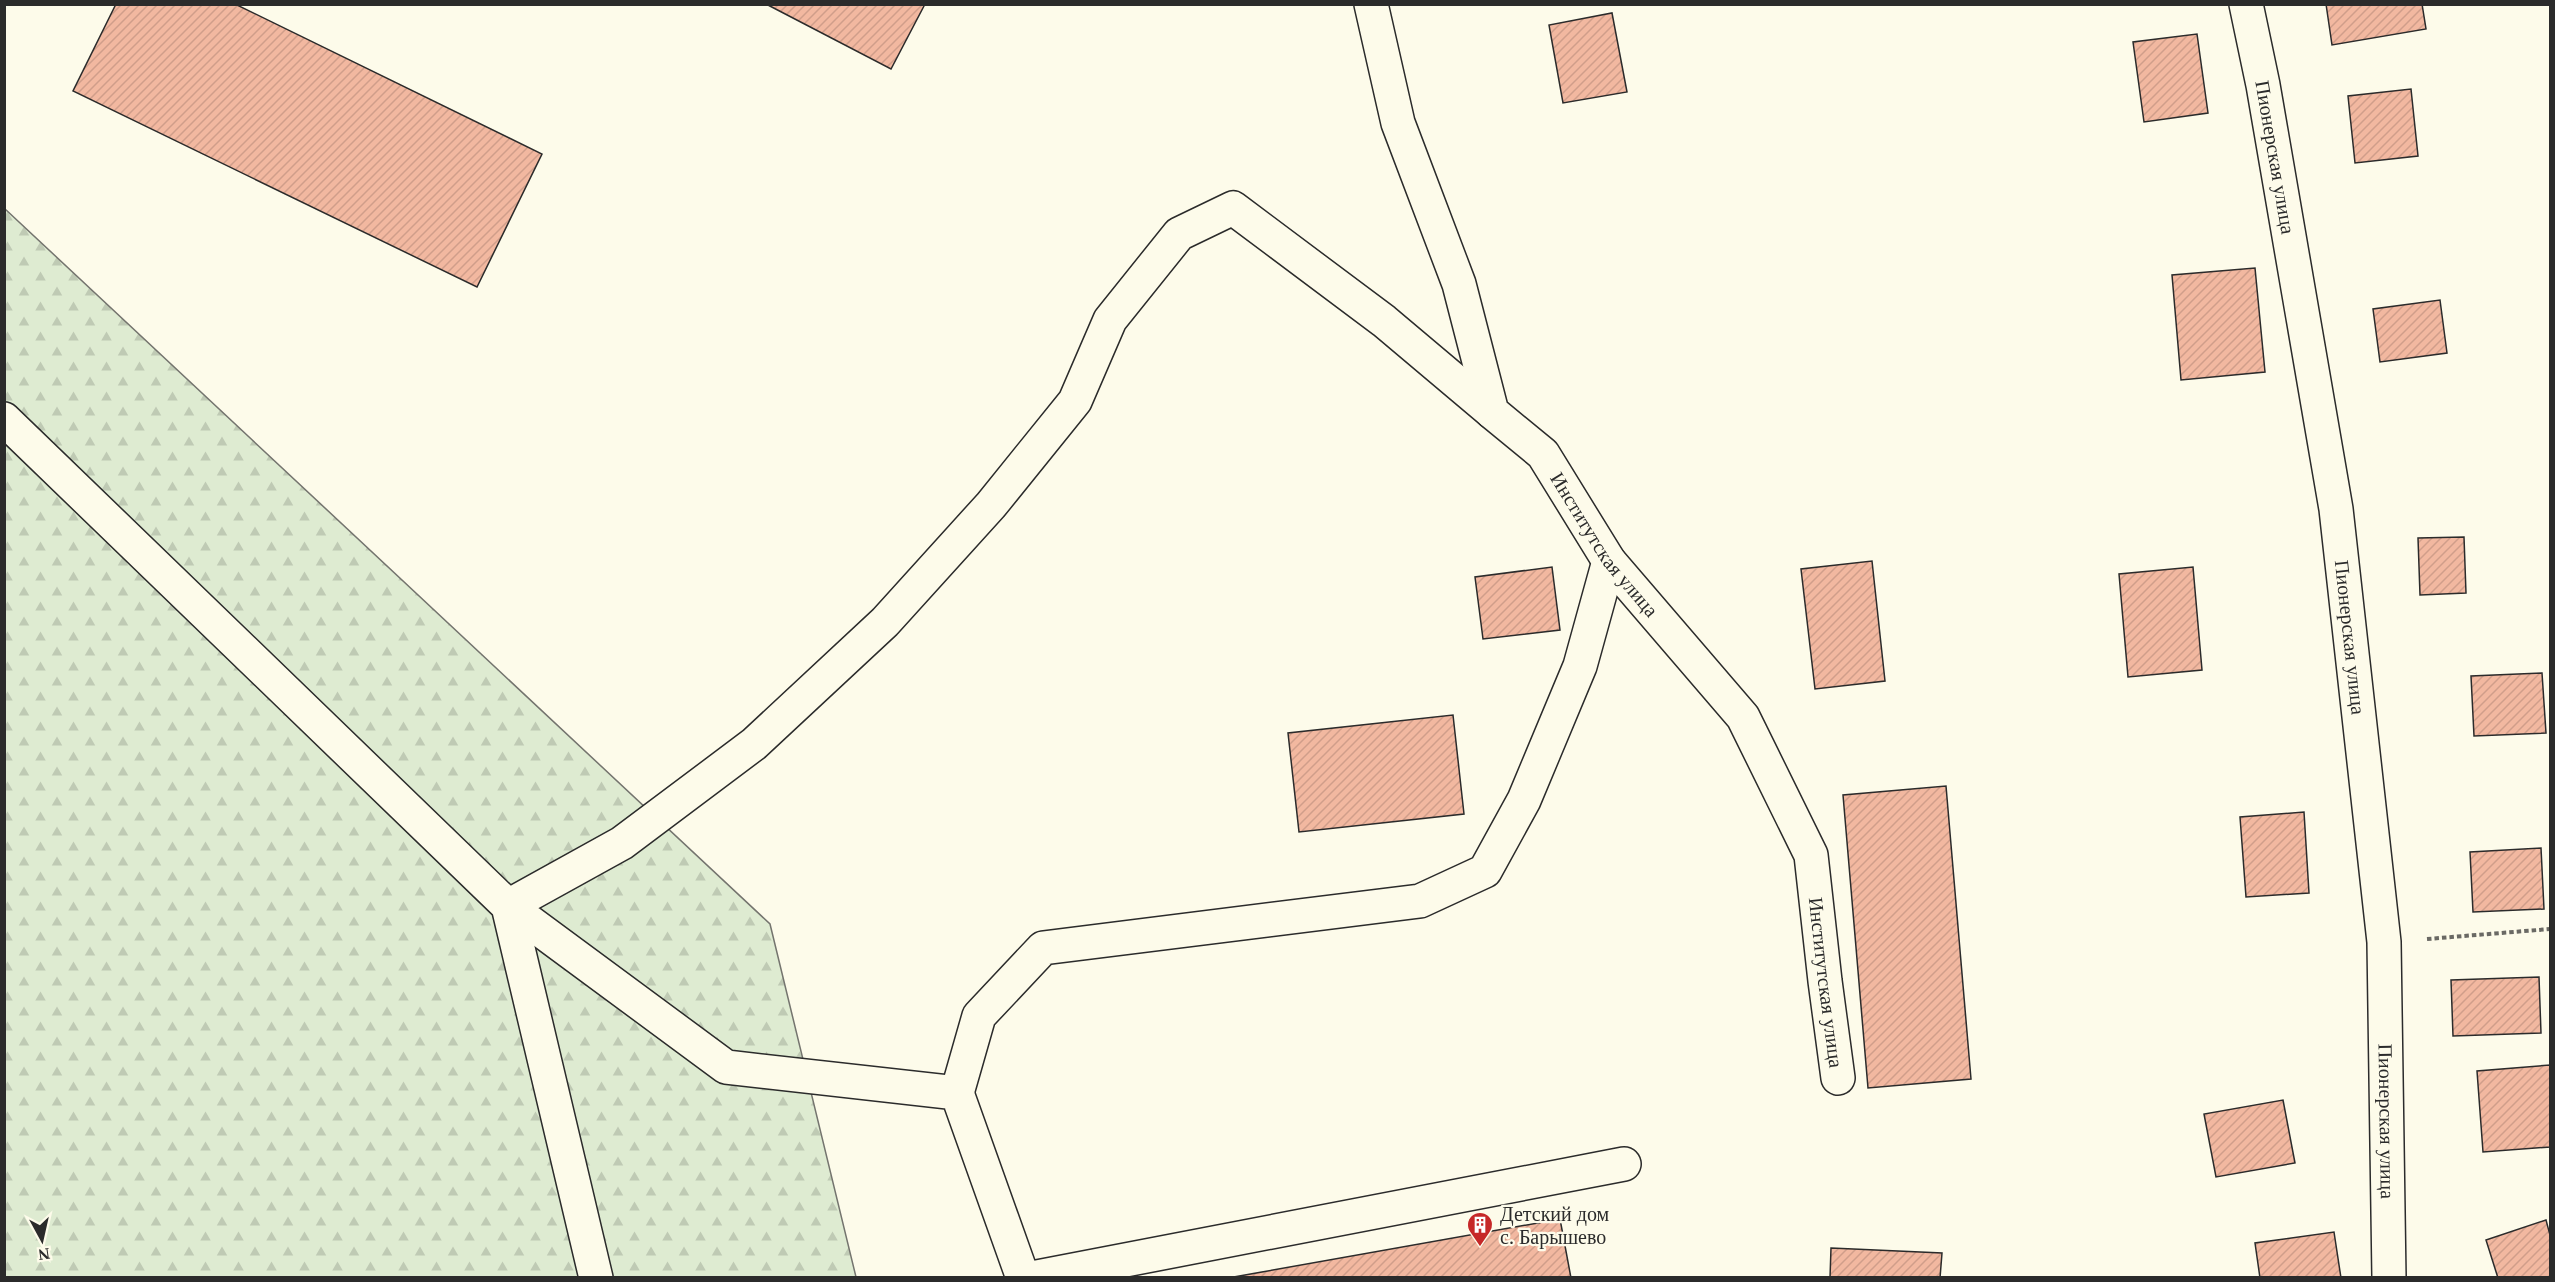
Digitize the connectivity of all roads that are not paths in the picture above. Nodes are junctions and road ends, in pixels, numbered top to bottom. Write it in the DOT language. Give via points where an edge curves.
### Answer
graph roads {
  1 [pos="1371,4"];
  2 [pos="2246,4"];
  3 [pos="1492,412"];
  4 [pos="4,419"];
  5 [pos="1609,561"];
  6 [pos="508,906"];
  7 [pos="1838,1078"];
  8 [pos="957,1093"];
  9 [pos="1624,1164"];
  10 [pos="596,1278"];
  11 [pos="1023,1278"];
  12 [pos="1032,1278"];
  13 [pos="2389,1278"];
  1 -- 3 [label="street" via="1398,123 1459,284"];
  2 -- 13 [label="street, Пионерская улица" via="2336,509 2384,942"];
  3 -- 5 [label="street, Институтская улица" via="1543,454"];
  3 -- 6 [label="street, Институтская улица" via="1384,321 1233,208 1179,234 1110,320 1075,401 991,505 885,622 754,744 622,843"];
  4 -- 6 [label="street"];
  5 -- 7 [label="street, Институтская улица" via="1743,717 1811,855"];
  5 -- 8 [label="street" via="1580,666 1524,800 1485,871 1420,901 1043,948 979,1016"];
  6 -- 8 [label="street" via="726,1067"];
  6 -- 10 [label="street"];
  8 -- 11 [label="street"];
  9 -- 12 [label="street"];
}
